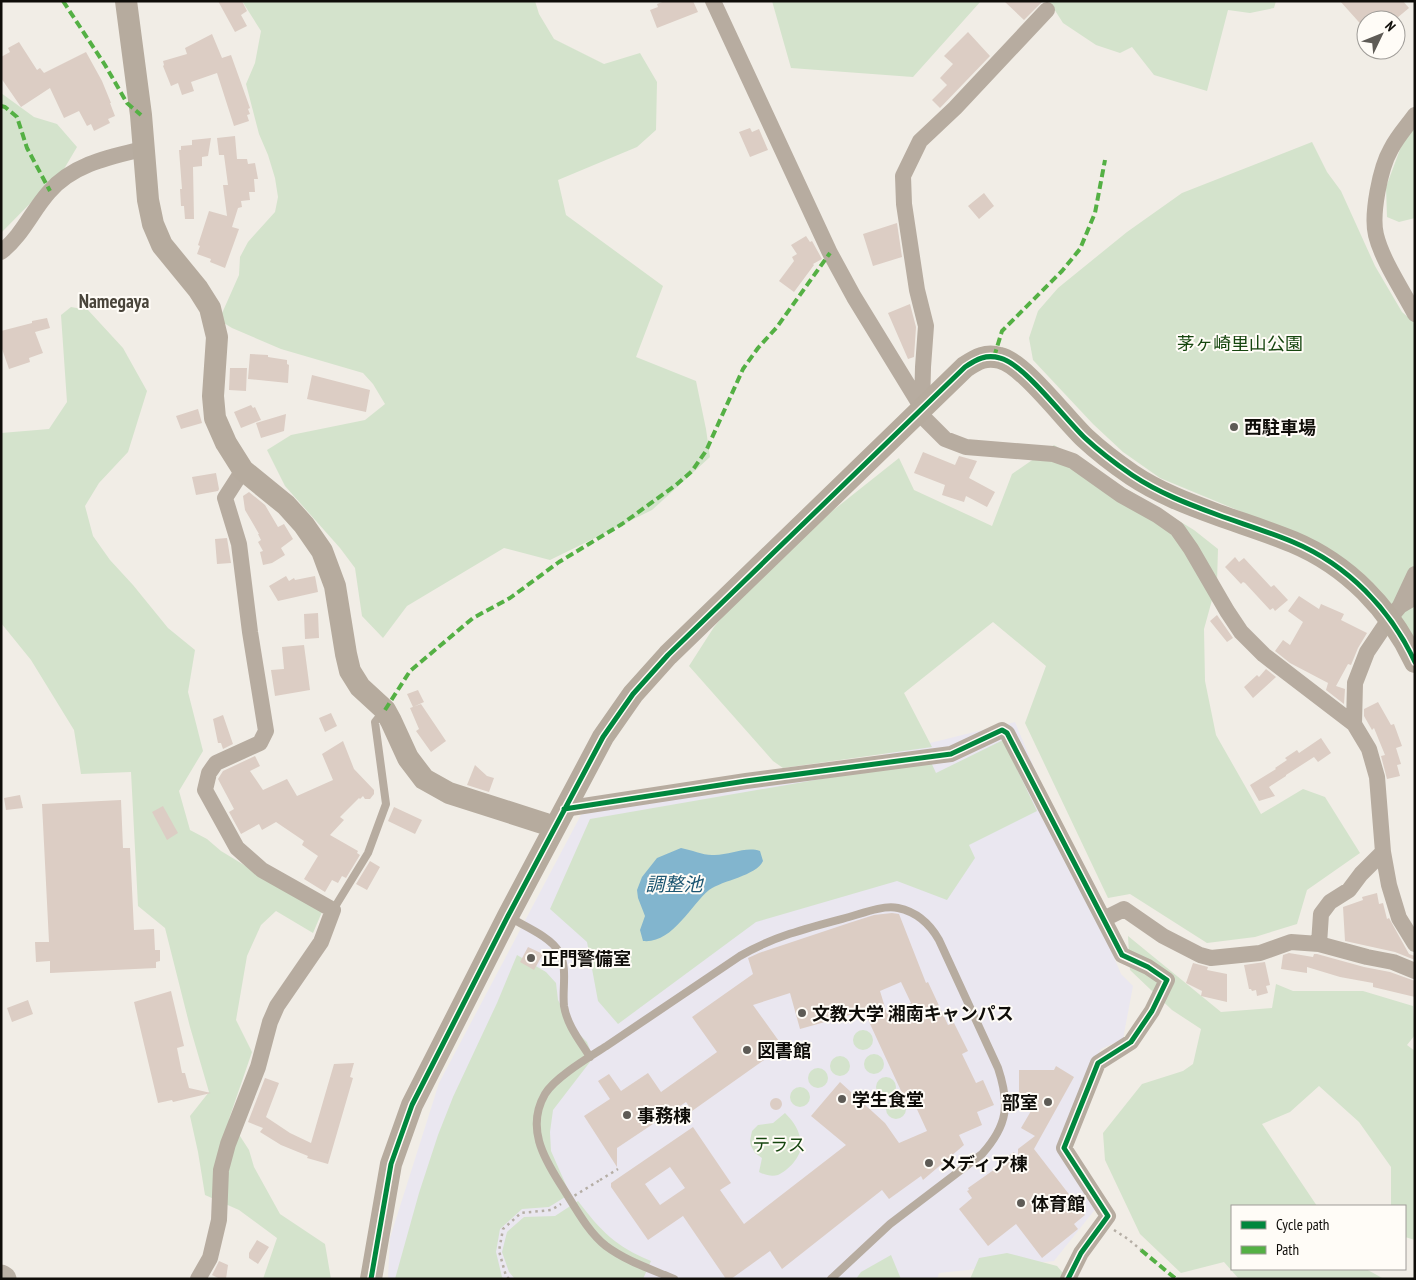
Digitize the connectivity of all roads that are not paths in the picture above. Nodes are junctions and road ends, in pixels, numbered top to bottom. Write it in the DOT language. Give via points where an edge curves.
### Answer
graph roads {
  1 [pos="126,1"];
  2 [pos="713,1"];
  3 [pos="1047,10"];
  4 [pos="1415,115"];
  5 [pos="143,149"];
  6 [pos="1,252"];
  7 [pos="1415,314"];
  8 [pos="920,410"];
  9 [pos="243,470"];
  10 [pos="1415,574"];
  11 [pos="1415,597"];
  12 [pos="1395,612"];
  13 [pos="1415,662"];
  14 [pos="384,710"];
  15 [pos="1354,724"];
  16 [pos="560,818"];
  17 [pos="1383,852"];
  18 [pos="333,910"];
  19 [pos="508,916"];
  20 [pos="1104,919"];
  21 [pos="1318,944"];
  22 [pos="1415,944"];
  23 [pos="1415,971"];
  24 [pos="590,1057"];
  25 [pos="198,1279"];
  26 [pos="371,1279"];
  27 [pos="674,1279"];
  28 [pos="831,1279"];
  29 [pos="1068,1279"];
  1 -- 5 [label="street"];
  2 -- 8 [label="street" via="830,253"];
  3 -- 8 [label="street" via="920,141 903,176 917,290 926,326"];
  4 -- 7 [label="street" via="1390,151 1374,212 1376,235"];
  5 -- 6 [label="street" via="105,158 66,177 50,191 11,245"];
  5 -- 9 [label="street" via="148,200 156,231 162,245 210,308 217,337 213,396 216,418"];
  8 -- 12 [label="street" via="965,366 986,356 1001,358 1017,366 1084,437 1141,481 1177,499 1294,543 1323,558"];
  8 -- 15 [label="street" via="944,440 966,447 1053,454 1073,461 1177,529 1241,632 1264,655"];
  8 -- 16 [label="street" via="668,655 633,694 603,737"];
  9 -- 14 [label="street" via="286,504 322,552 335,586 350,671 360,687"];
  9 -- 18 [label="street" via="225,498 239,544 266,731 260,743 216,763 209,773 205,790 237,848 262,870"];
  10 -- 12 [label="street"];
  11 -- 12 [label="street"];
  12 -- 13 [label="street"];
  12 -- 15 [label="street" via="1367,652 1355,683"];
  14 -- 16 [label="street" via="408,758 424,779 449,793"];
  14 -- 18 [label="lane" via="375,722 386,804 368,853"];
  15 -- 17 [label="street" via="1369,749 1377,777"];
  16 -- 19 [label="street"];
  16 -- 20 [label="street" via="746,781 952,754 1002,730 1008,733"];
  17 -- 21 [label="street" via="1349,890 1325,908 1321,914"];
  17 -- 22 [label="street" via="1399,918"];
  18 -- 25 [label="street" via="321,942 276,1006 270,1022 258,1067 228,1144 221,1170 219,1220 210,1258"];
  19 -- 24 [label="lane" via="549,940 559,952 568,1023"];
  19 -- 26 [label="street" via="399,1137 391,1164"];
  20 -- 21 [label="street" via="1124,909 1163,936 1211,958 1260,953 1291,942"];
  20 -- 29 [label="street" via="1122,955 1167,980 1152,1011 1131,1042 1098,1063 1064,1148 1108,1216 1080,1253"];
  21 -- 23 [label="street" via="1393,962"];
  24 -- 27 [label="lane" via="556,1081 546,1093 536,1130 542,1152 592,1232 605,1245"];
  24 -- 28 [label="lane" via="740,956 775,938 864,912 890,908 918,916 931,927 998,1068 1006,1106 1002,1126 982,1154 890,1224"];
}
